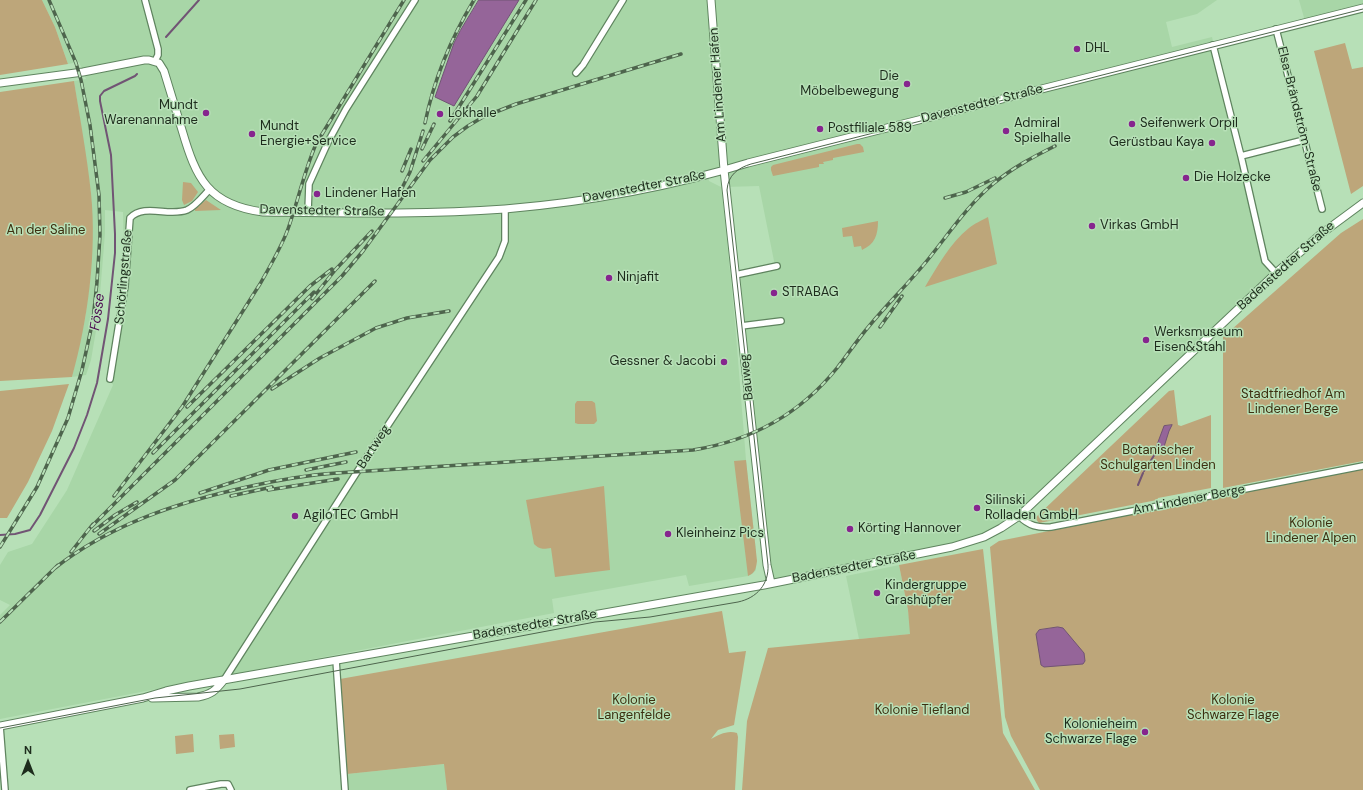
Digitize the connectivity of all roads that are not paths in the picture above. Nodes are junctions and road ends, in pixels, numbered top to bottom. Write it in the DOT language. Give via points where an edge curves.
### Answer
graph roads {
  1 [pos="145,0"];
  2 [pos="415,0"];
  3 [pos="623,0"];
  4 [pos="712,0"];
  5 [pos="1363,8"];
  6 [pos="1276,29"];
  7 [pos="1213,45"];
  8 [pos="155,61"];
  9 [pos="576,73"];
  10 [pos="0,83"];
  11 [pos="1304,140"];
  12 [pos="1241,156"];
  13 [pos="724,170"];
  14 [pos="210,189"];
  15 [pos="1363,203"];
  16 [pos="505,208"];
  17 [pos="1322,209"];
  18 [pos="308,212"];
  19 [pos="777,266"];
  20 [pos="1276,273"];
  21 [pos="735,275"];
  22 [pos="782,321"];
  23 [pos="741,326"];
  24 [pos="110,379"];
  25 [pos="1363,466"];
  26 [pos="1019,516"];
  27 [pos="770,583"];
  28 [pos="336,660"];
  29 [pos="224,680"];
  30 [pos="143,698"];
  31 [pos="0,726"];
  32 [pos="2,779"];
  33 [pos="5,790"];
  34 [pos="190,790"];
  35 [pos="231,790"];
  36 [pos="345,790"];
  1 -- 8 [label="street" via="158,49"];
  2 -- 18 [label="street" via="328,142 309,184"];
  3 -- 9 [label="street"];
  4 -- 13 [label="street, Am Lindener Hafen"];
  5 -- 6 [label="street, Davenstedter Straße"];
  6 -- 7 [label="street, Davenstedter Straße"];
  6 -- 11 [label="street, Elsa-Brändström-Straße"];
  7 -- 12 [label="street"];
  7 -- 13 [label="street, Davenstedter Straße"];
  8 -- 10 [label="street" via="144,60 83,72"];
  8 -- 14 [label="street, Davenstedter Straße" via="164,71 190,157"];
  11 -- 12 [label="street"];
  11 -- 17 [label="street, Elsa-Brändström-Straße"];
  12 -- 20 [label="street" via="1265,261"];
  13 -- 16 [label="street, Davenstedter Straße" via="619,193"];
  13 -- 21 [label="street, Bauweg"];
  14 -- 18 [label="street, Davenstedter Straße" via="222,199 249,210"];
  14 -- 24 [label="street, Schörlingstraße" via="186,210 141,211 134,213 130,218 121,321"];
  15 -- 20 [label="street, Badenstedter Straße" via="1321,234"];
  16 -- 18 [label="street, Davenstedter Straße" via="431,212"];
  16 -- 29 [label="street, Bartweg" via="505,241 499,257"];
  19 -- 21 [label="street"];
  20 -- 26 [label="street, Badenstedter Straße"];
  21 -- 23 [label="street, Bauweg"];
  22 -- 23 [label="street"];
  23 -- 27 [label="street, Bauweg"];
  25 -- 26 [label="street, Am Lindener Berge" via="1051,527 1029,525"];
  26 -- 27 [label="street, Badenstedter Straße" via="984,537 952,547"];
  27 -- 28 [label="street, Badenstedter Straße"];
  28 -- 29 [label="street, Badenstedter Straße"];
  28 -- 36 [label="street"];
  29 -- 30 [label="street, Badenstedter Straße"];
  29 -- 30 [label="street, Badenstedter Straße" via="216,689 198,697"];
  30 -- 31 [label="street, Badenstedter Straße"];
  31 -- 32 [label="street"];
  32 -- 33 [label="street"];
  34 -- 35 [label="street" via="228,784"];
}
